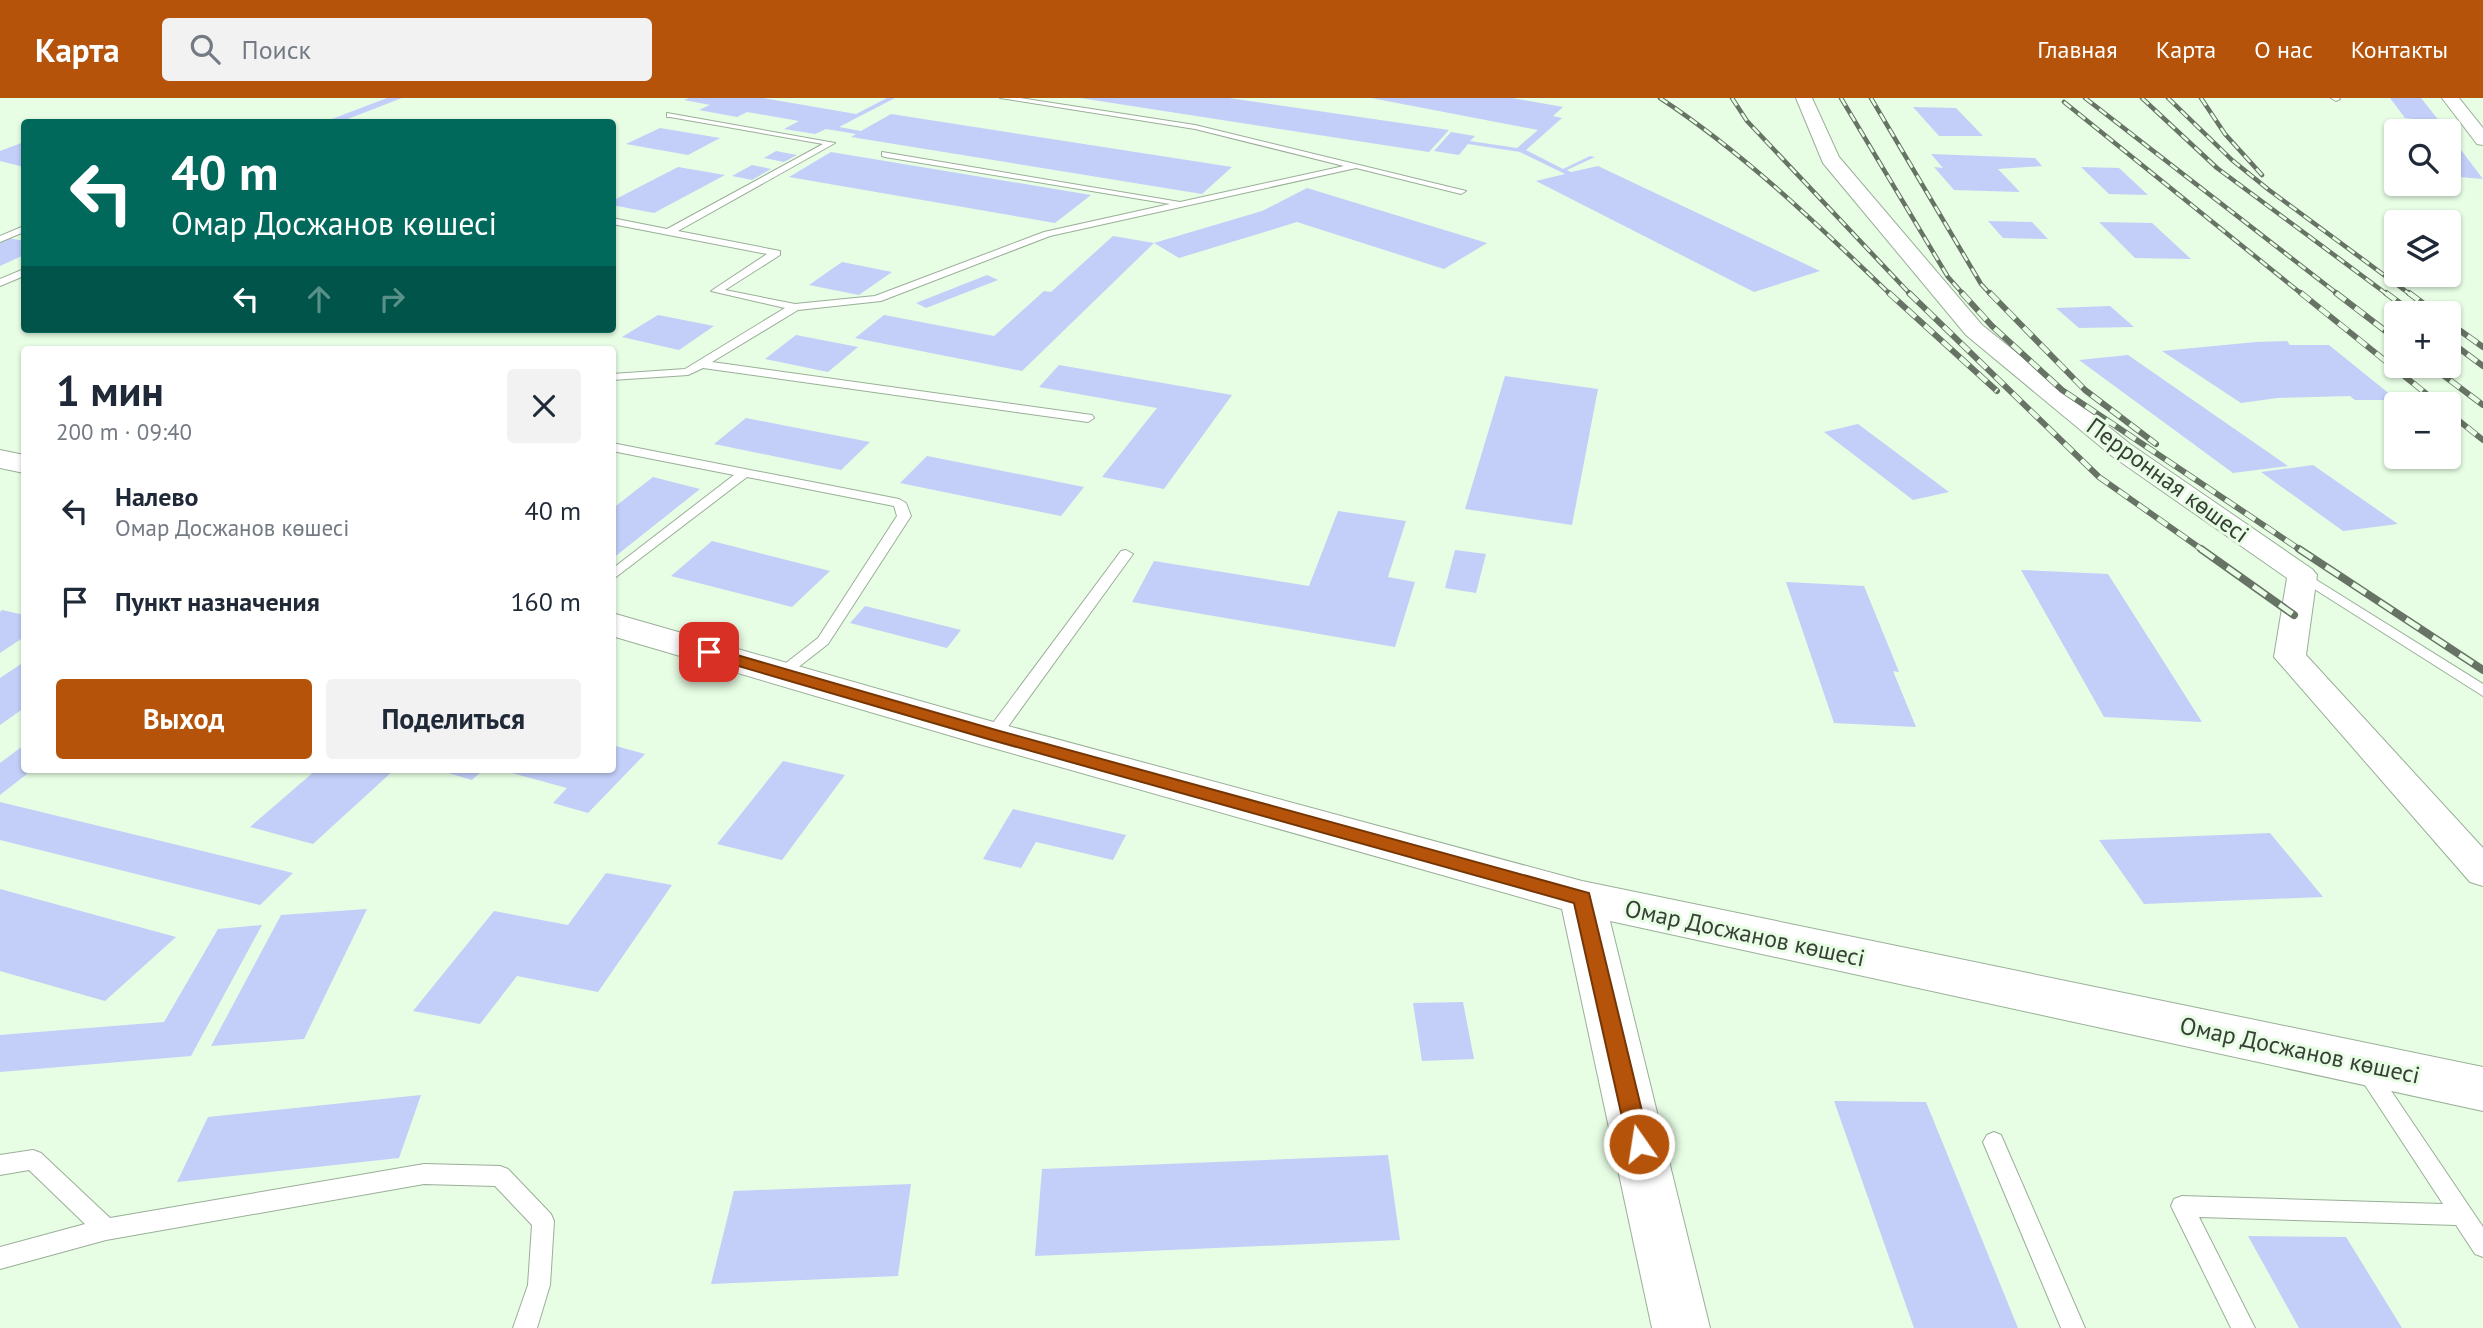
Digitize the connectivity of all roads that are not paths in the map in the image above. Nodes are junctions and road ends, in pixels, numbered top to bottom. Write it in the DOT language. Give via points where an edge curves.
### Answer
graph roads {
  1 [pos="1004,98"];
  2 [pos="1804,98"];
  3 [pos="2450,98"];
  4 [pos="670,115"];
  5 [pos="2483,139"];
  6 [pos="884,153"];
  7 [pos="1354,166"];
  8 [pos="1461,191"];
  9 [pos="1185,204"];
  10 [pos="616,222"];
  11 [pos="21,230"];
  12 [pos="669,232"];
  13 [pos="0,239"];
  14 [pos="21,273"];
  15 [pos="0,283"];
  16 [pos="794,307"];
  17 [pos="700,364"];
  18 [pos="616,377"];
  19 [pos="1088,418"];
  20 [pos="616,448"];
  21 [pos="0,460"];
  22 [pos="21,464"];
  23 [pos="744,473"];
  24 [pos="1126,555"];
  25 [pos="616,573"];
  26 [pos="2302,575"];
  27 [pos="616,625"];
  28 [pos="782,673"];
  29 [pos="2483,691"];
  30 [pos="993,735"];
  31 [pos="2483,872"];
  32 [pos="1582,898"];
  33 [pos="2362,1064"];
  34 [pos="2483,1089"];
  35 [pos="1994,1142"];
  36 [pos="0,1165"];
  37 [pos="2462,1215"];
  38 [pos="106,1229"];
  39 [pos="2483,1246"];
  40 [pos="0,1258"];
  41 [pos="525,1328"];
  42 [pos="1681,1328"];
  43 [pos="2073,1328"];
  44 [pos="2243,1328"];
  1 -- 7 [label="lane" via="1195,127"];
  2 -- 26 [label="street, Перронная көшесі" via="1830,159 1974,330 2121,450"];
  3 -- 5 [label="street"];
  4 -- 12 [label="lane" via="831,143"];
  6 -- 9 [label="lane"];
  7 -- 8 [label="lane"];
  7 -- 9 [label="lane"];
  9 -- 16 [label="lane" via="1047,234 877,299"];
  10 -- 12 [label="lane"];
  11 -- 13 [label="lane"];
  12 -- 16 [label="lane" via="776,253 716,291"];
  14 -- 15 [label="lane"];
  16 -- 17 [label="lane"];
  17 -- 18 [label="lane" via="688,372"];
  17 -- 19 [label="lane"];
  20 -- 23 [label="lane"];
  21 -- 22 [label="street"];
  23 -- 25 [label="lane"];
  23 -- 28 [label="lane" via="899,503 904,516 823,641"];
  24 -- 30 [label="lane"];
  26 -- 29 [label="lane"];
  26 -- 31 [label="street" via="2290,657"];
  27 -- 28 [label="street, Омар Досжанов көшесі"];
  28 -- 30 [label="street, Омар Досжанов көшесі"];
  30 -- 32 [label="street, Омар Досжанов көшесі"];
  32 -- 33 [label="street, Омар Досжанов көшесі"];
  32 -- 42 [label="street"];
  33 -- 34 [label="street, Омар Досжанов көшесі"];
  33 -- 37 [label="lane"];
  35 -- 43 [label="lane"];
  36 -- 38 [label="lane" via="33,1160"];
  37 -- 39 [label="lane"];
  37 -- 44 [label="lane" via="2182,1206"];
  38 -- 40 [label="lane"];
  38 -- 41 [label="lane" via="424,1174 500,1176 543,1221 539,1285"];
}
